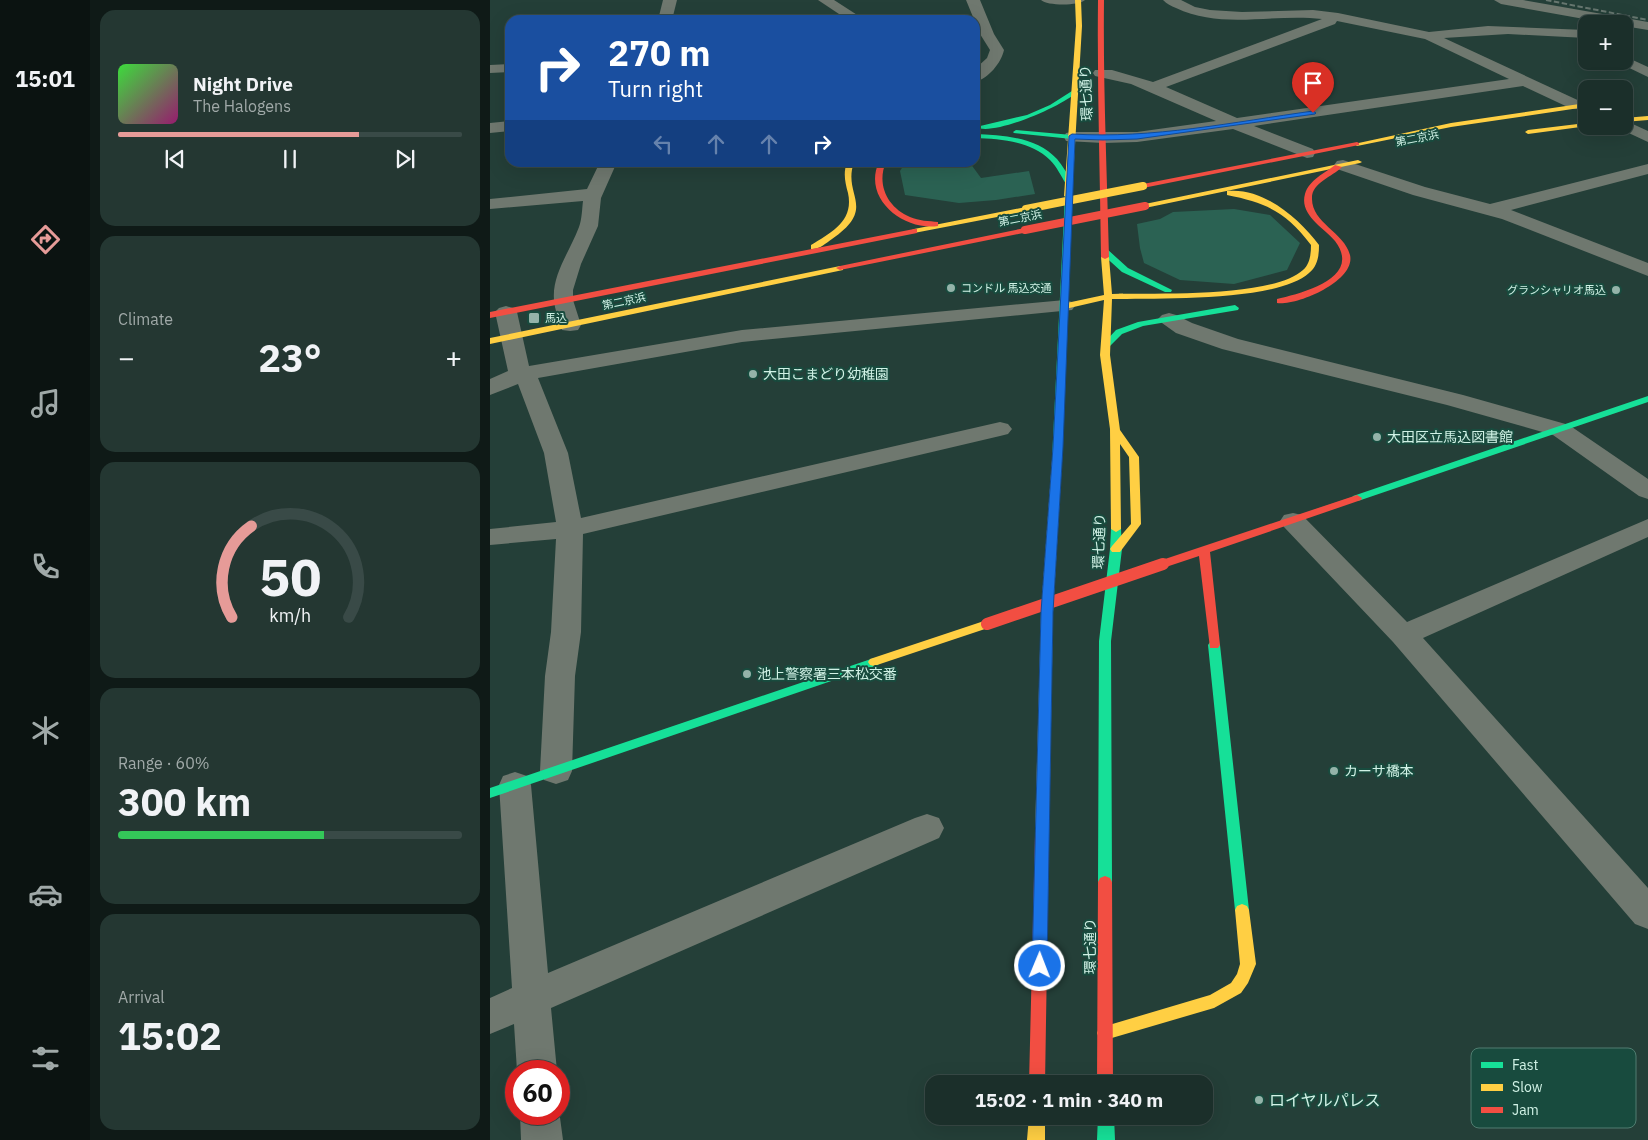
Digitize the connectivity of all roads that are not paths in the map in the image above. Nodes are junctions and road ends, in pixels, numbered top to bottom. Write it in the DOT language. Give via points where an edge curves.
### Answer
graph roads {
  1 [pos="670,0"];
  2 [pos="825,0"];
  3 [pos="973,0"];
  4 [pos="1048,0"];
  5 [pos="1078,0"];
  6 [pos="1101,0"];
  7 [pos="1170,0"];
  8 [pos="1305,0"];
  9 [pos="1501,0"];
  10 [pos="666,15"];
  11 [pos="850,15"];
  12 [pos="979,15"];
  13 [pos="1270,15"];
  14 [pos="1578,16"];
  15 [pos="980,17"];
  16 [pos="1338,17"];
  17 [pos="1633,24"];
  18 [pos="1648,26"];
  19 [pos="1578,33"];
  20 [pos="1429,36"];
  21 [pos="1633,65"];
  22 [pos="505,68"];
  23 [pos="490,69"];
  24 [pos="980,73"];
  25 [pos="1100,73"];
  26 [pos="1648,73"];
  27 [pos="1527,81"];
  28 [pos="1153,87"];
  29 [pos="1074,92"];
  30 [pos="1578,103"];
  31 [pos="1578,106"];
  32 [pos="1648,118"];
  33 [pos="1633,119"];
  34 [pos="1234,124"];
  35 [pos="1578,125"];
  36 [pos="505,126"];
  37 [pos="490,128"];
  38 [pos="980,128"];
  39 [pos="980,129"];
  40 [pos="1633,130"];
  41 [pos="1519,133"];
  42 [pos="980,136"];
  43 [pos="1072,136"];
  44 [pos="1648,137"];
  45 [pos="1103,138"];
  46 [pos="1307,153"];
  47 [pos="1372,160"];
  48 [pos="1341,166"];
  49 [pos="607,167"];
  50 [pos="849,167"];
  51 [pos="880,167"];
  52 [pos="1648,169"];
  53 [pos="1069,182"];
  54 [pos="594,194"];
  55 [pos="1197,196"];
  56 [pos="490,204"];
  57 [pos="1489,210"];
  58 [pos="940,225"];
  59 [pos="809,251"];
  60 [pos="1104,252"];
  61 [pos="1648,270"];
  62 [pos="1178,294"];
  63 [pos="1108,297"];
  64 [pos="562,300"];
  65 [pos="1271,303"];
  66 [pos="1065,306"];
  67 [pos="1244,307"];
  68 [pos="1216,310"];
  69 [pos="1112,311"];
  70 [pos="1146,311"];
  71 [pos="498,314"];
  72 [pos="1169,319"];
  73 [pos="570,325"];
  74 [pos="500,339"];
  75 [pos="1106,345"];
  76 [pos="520,374"];
  77 [pos="490,388"];
  78 [pos="1648,399"];
  79 [pos="1000,429"];
  80 [pos="1115,429"];
  81 [pos="1560,430"];
  82 [pos="1058,447"];
  83 [pos="1044,485"];
  84 [pos="1648,491"];
  85 [pos="1293,521"];
  86 [pos="1648,527"];
  87 [pos="570,528"];
  88 [pos="490,537"];
  89 [pos="1116,549"];
  90 [pos="1204,550"];
  91 [pos="1037,587"];
  92 [pos="1047,612"];
  93 [pos="1403,635"];
  94 [pos="556,771"];
  95 [pos="503,789"];
  96 [pos="927,828"];
  97 [pos="1648,913"];
  98 [pos="531,998"];
  99 [pos="490,1016"];
  100 [pos="1104,1032"];
  101 [pos="536,1060"];
  102 [pos="1037,1075"];
  103 [pos="1106,1075"];
  104 [pos="541,1125"];
  105 [pos="1036,1125"];
  106 [pos="1106,1125"];
  107 [pos="542,1140"];
  108 [pos="1036,1140"];
  109 [pos="1106,1140"];
  1 -- 10 [label="street"];
  2 -- 11 [label="street"];
  3 -- 12 [label="street"];
  4 -- 5 [label="street"];
  5 -- 29 [label="main road, 環七通り"];
  6 -- 25 [label="main road, 環七通り"];
  7 -- 13 [label="street" via="1191,10 1210,14"];
  8 -- 13 [label="street"];
  9 -- 14 [label="street"];
  13 -- 16 [label="street"];
  15 -- 24 [label="street" via="997,50 994,60"];
  16 -- 20 [label="street"];
  16 -- 28 [label="street"];
  17 -- 18 [label="street"];
  19 -- 20 [label="street" via="1510,29"];
  20 -- 27 [label="street"];
  21 -- 26 [label="street"];
  22 -- 23 [label="street"];
  25 -- 28 [label="street" via="1124,76"];
  25 -- 45 [label="main road, 環七通り"];
  27 -- 30 [label="street"];
  27 -- 34 [label="street"];
  28 -- 34 [label="street"];
  29 -- 38 [label="main road" via="1031,119"];
  29 -- 43 [label="main road, 環七通り"];
  31 -- 46 [label="main road, 第二京浜" via="1451,125"];
  32 -- 33 [label="main road"];
  34 -- 45 [label="street" via="1137,137"];
  34 -- 46 [label="street"];
  35 -- 41 [label="main road"];
  36 -- 37 [label="street"];
  39 -- 43 [label="main road"];
  40 -- 44 [label="street"];
  42 -- 53 [label="main road" via="1000,138 1040,150 1054,160"];
  43 -- 45 [label="street"];
  43 -- 53 [label="main road, 環七通り"];
  45 -- 60 [label="main road, 環七通り"];
  46 -- 58 [label="main road, 第二京浜, bridge"];
  47 -- 48 [label="main road, 第二京浜"];
  48 -- 55 [label="main road, 第二京浜"];
  48 -- 57 [label="street"];
  48 -- 65 [label="main road" via="1316,183 1308,201 1311,211 1344,249 1344,268 1338,278 1325,286"];
  49 -- 54 [label="street"];
  50 -- 59 [label="main road" via="846,177 854,204 853,212 835,232"];
  51 -- 58 [label="main road" via="876,176 878,187 897,213 907,219"];
  52 -- 57 [label="street"];
  53 -- 66 [label="main road, 環七通り"];
  54 -- 56 [label="street"];
  54 -- 64 [label="street" via="589,226 571,264"];
  55 -- 62 [label="main road" via="1250,194 1272,204 1300,224 1308,234 1315,246 1313,263 1305,274 1277,284 1223,292"];
  55 -- 73 [label="main road, 第二京浜, bridge"];
  57 -- 61 [label="street"];
  58 -- 59 [label="main road, 第二京浜"];
  59 -- 64 [label="main road, 第二京浜"];
  60 -- 62 [label="main road" via="1136,278"];
  60 -- 63 [label="main road, 環七通り"];
  62 -- 63 [label="main road"];
  63 -- 66 [label="main road"];
  63 -- 69 [label="main road, 環七通り"];
  64 -- 71 [label="main road, 第二京浜"];
  64 -- 73 [label="street"];
  66 -- 69 [label="main road"];
  66 -- 76 [label="street" via="742,336"];
  66 -- 82 [label="main road, 環七通り"];
  67 -- 68 [label="main road"];
  68 -- 70 [label="main road"];
  68 -- 72 [label="main road"];
  69 -- 75 [label="main road, 環七通り"];
  71 -- 74 [label="street"];
  72 -- 75 [label="main road" via="1119,332"];
  72 -- 81 [label="street" via="1184,328 1230,344 1455,400"];
  73 -- 74 [label="main road, 第二京浜"];
  74 -- 76 [label="street"];
  75 -- 80 [label="main road, 環七通り"];
  76 -- 77 [label="street"];
  76 -- 87 [label="street" via="528,380 556,453"];
  78 -- 81 [label="main road"];
  79 -- 87 [label="street"];
  80 -- 89 [label="main road, 環七通り"];
  80 -- 89 [label="main road" via="1134,457 1136,516 1136,524"];
  81 -- 84 [label="street"];
  81 -- 85 [label="main road"];
  82 -- 83 [label="main road"];
  82 -- 92 [label="main road, 環七通り"];
  85 -- 90 [label="main road"];
  85 -- 93 [label="street"];
  86 -- 93 [label="street"];
  87 -- 88 [label="street"];
  87 -- 94 [label="street"];
  89 -- 100 [label="main road, 環七通り" via="1105,641"];
  90 -- 94 [label="main road, bridge"];
  90 -- 100 [label="main road" via="1248,964 1236,988 1214,1001"];
  91 -- 92 [label="main road"];
  92 -- 102 [label="main road, 環七通り"];
  93 -- 97 [label="street"];
  94 -- 95 [label="main road"];
  95 -- 98 [label="street"];
  96 -- 98 [label="street"];
  98 -- 99 [label="street"];
  98 -- 101 [label="street"];
  100 -- 103 [label="main road, 環七通り"];
  104 -- 107 [label="street"];
  105 -- 108 [label="main road"];
  106 -- 109 [label="main road"];
}
